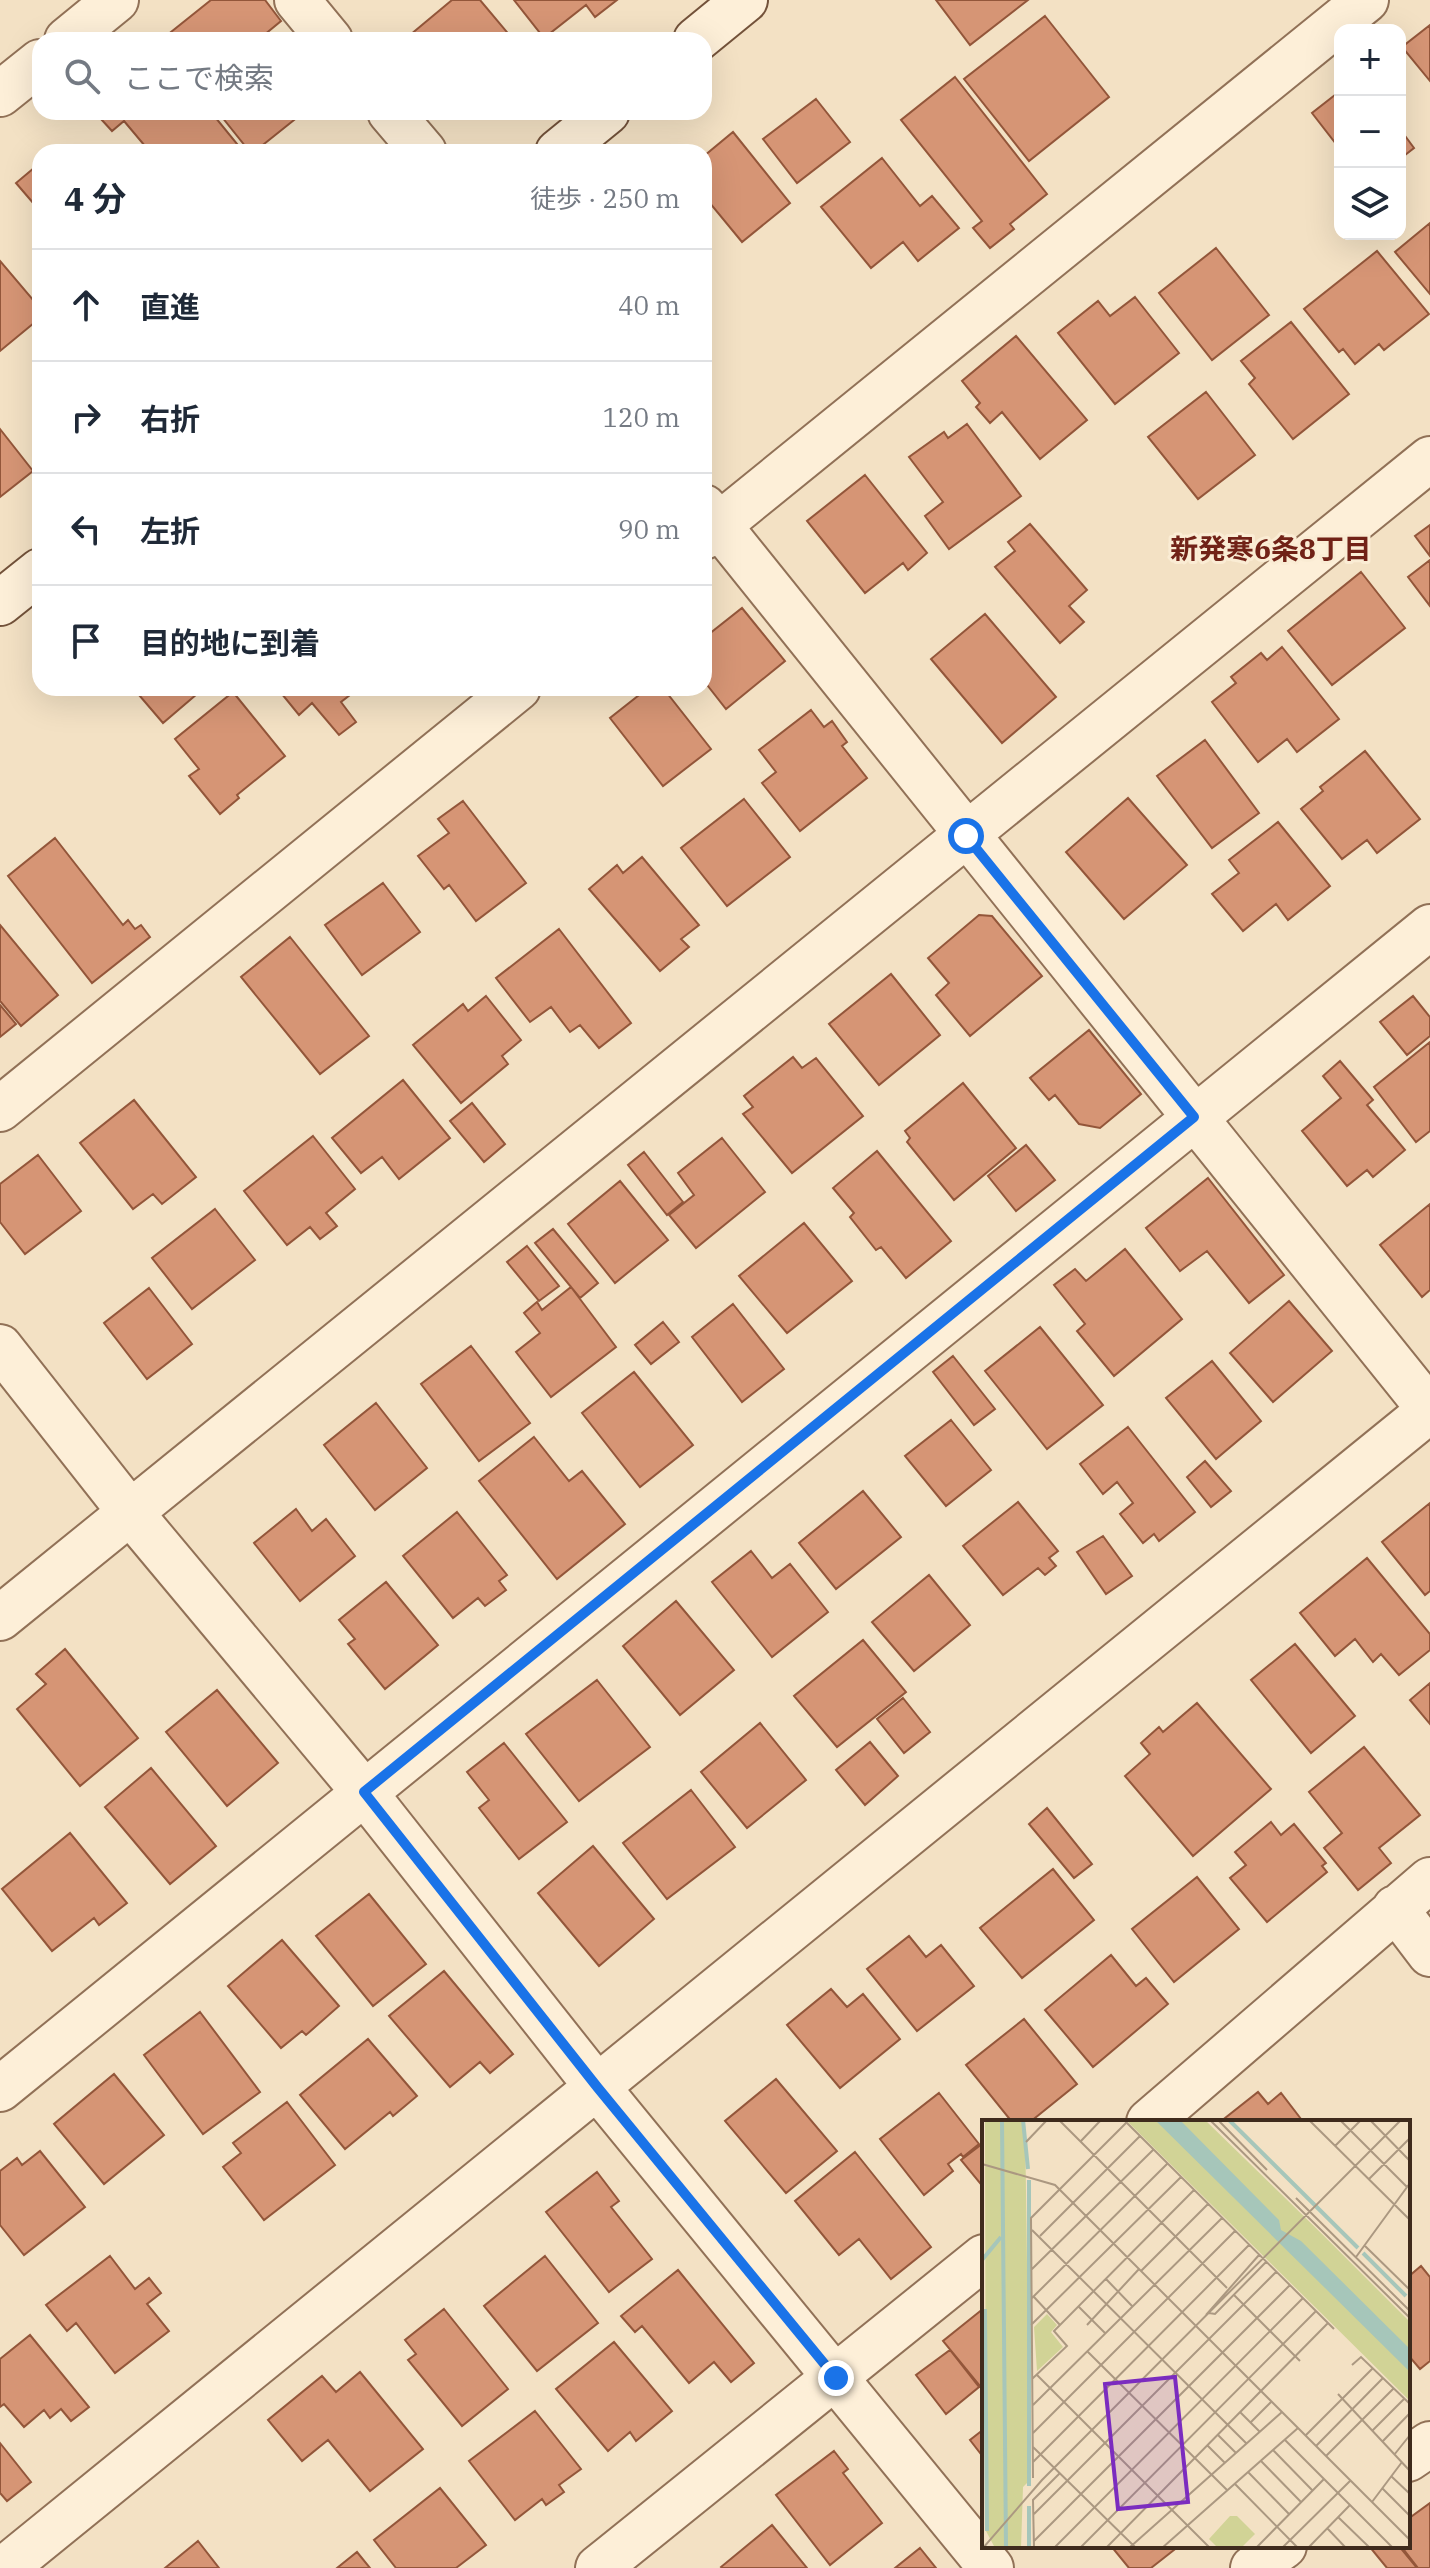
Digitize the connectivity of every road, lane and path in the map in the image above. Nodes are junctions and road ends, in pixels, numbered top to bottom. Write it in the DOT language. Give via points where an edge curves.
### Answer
graph roads {
  1 [pos="116,0"];
  2 [pos="297,0"];
  3 [pos="745,0"];
  4 [pos="1366,0"];
  5 [pos="77,32"];
  6 [pos="323,32"];
  7 [pos="706,32"];
  8 [pos="32,68"];
  9 [pos="0,94"];
  10 [pos="397,120"];
  11 [pos="597,120"];
  12 [pos="417,144"];
  13 [pos="568,144"];
  14 [pos="1430,459"];
  15 [pos="712,521"];
  16 [pos="712,527"];
  17 [pos="32,577"];
  18 [pos="0,603"];
  19 [pos="508,696"];
  20 [pos="966,836"];
  21 [pos="1430,927"];
  22 [pos="0,1109"];
  23 [pos="1194,1117"];
  24 [pos="0,1347"];
  25 [pos="1430,1410"];
  26 [pos="130,1512"];
  27 [pos="0,1618"];
  28 [pos="364,1792"];
  29 [pos="1430,1880"];
  30 [pos="1395,1908"];
  31 [pos="1430,1954"];
  32 [pos="598,2088"];
  33 [pos="0,2089"];
  34 [pos="1151,2120"];
  35 [pos="982,2259"];
  36 [pos="836,2378"];
  37 [pos="1430,2444"];
  38 [pos="1410,2458"];
  39 [pos="1281,2548"];
  40 [pos="5,2568"];
  41 [pos="598,2568"];
  42 [pos="991,2568"];
  43 [pos="1253,2568"];
  1 -- 5 [label="street"];
  2 -- 6 [label="street"];
  3 -- 7 [label="street"];
  4 -- 15 [label="street"];
  8 -- 9 [label="street"];
  10 -- 12 [label="street"];
  11 -- 13 [label="street"];
  14 -- 20 [label="street"];
  16 -- 20 [label="street"];
  17 -- 18 [label="street"];
  19 -- 22 [label="street"];
  20 -- 23 [label="street"];
  20 -- 26 [label="street"];
  21 -- 23 [label="street"];
  23 -- 25 [label="street"];
  23 -- 28 [label="street"];
  24 -- 26 [label="street"];
  25 -- 32 [label="street"];
  26 -- 27 [label="street"];
  26 -- 28 [label="street"];
  28 -- 32 [label="street"];
  28 -- 33 [label="street"];
  29 -- 30 [label="street"];
  30 -- 31 [label="street"];
  30 -- 34 [label="street"];
  32 -- 36 [label="street"];
  32 -- 40 [label="street"];
  35 -- 36 [label="street"];
  36 -- 41 [label="street"];
  36 -- 42 [label="street"];
  37 -- 38 [label="street"];
  39 -- 43 [label="street"];
}
